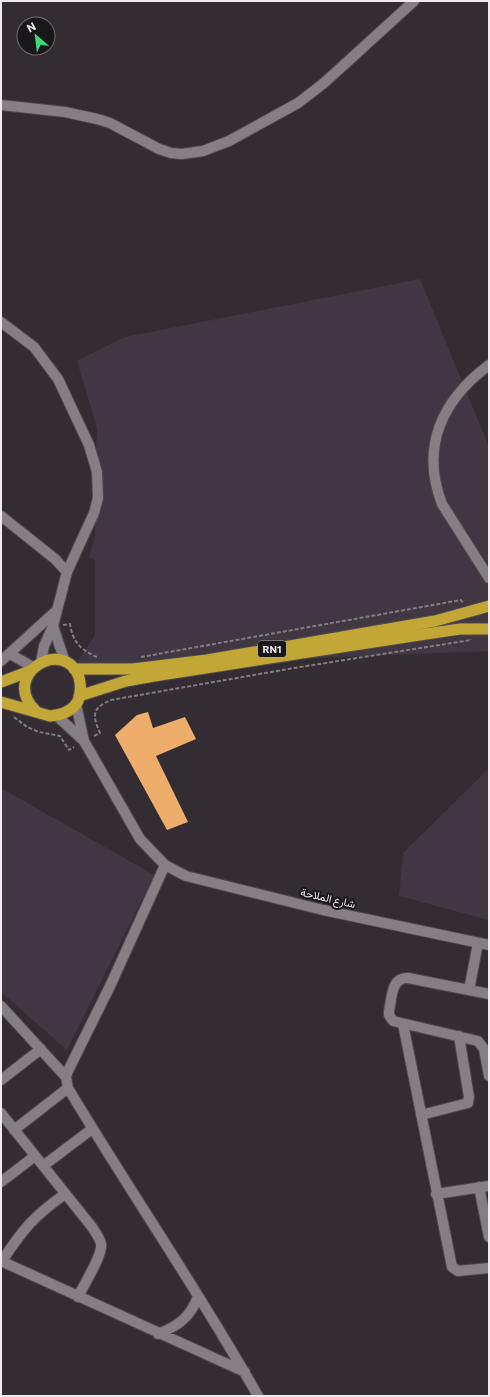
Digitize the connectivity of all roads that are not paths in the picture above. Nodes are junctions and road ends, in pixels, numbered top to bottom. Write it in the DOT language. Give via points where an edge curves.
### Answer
graph roads {
  1 [pos="414,1"];
  2 [pos="1,105"];
  3 [pos="1,322"];
  4 [pos="489,365"];
  5 [pos="1,516"];
  6 [pos="67,572"];
  7 [pos="489,576"];
  8 [pos="489,606"];
  9 [pos="55,612"];
  10 [pos="52,626"];
  11 [pos="489,629"];
  12 [pos="10,654"];
  13 [pos="1,661"];
  14 [pos="69,665"];
  15 [pos="34,666"];
  16 [pos="1,682"];
  17 [pos="78,700"];
  18 [pos="1,702"];
  19 [pos="35,710"];
  20 [pos="57,716"];
  21 [pos="84,741"];
  22 [pos="165,865"];
  23 [pos="478,943"];
  24 [pos="489,945"];
  25 [pos="469,990"];
  26 [pos="489,994"];
  27 [pos="3,1012"];
  28 [pos="403,1024"];
  29 [pos="459,1036"];
  30 [pos="41,1050"];
  31 [pos="489,1076"];
  32 [pos="66,1078"];
  33 [pos="1,1080"];
  34 [pos="68,1088"];
  35 [pos="1,1113"];
  36 [pos="421,1115"];
  37 [pos="92,1128"];
  38 [pos="14,1130"];
  39 [pos="35,1156"];
  40 [pos="43,1166"];
  41 [pos="1,1182"];
  42 [pos="484,1187"];
  43 [pos="65,1194"];
  44 [pos="436,1194"];
  45 [pos="489,1237"];
  46 [pos="1,1261"];
  47 [pos="489,1268"];
  48 [pos="198,1296"];
  49 [pos="78,1297"];
  50 [pos="158,1334"];
  51 [pos="245,1372"];
  52 [pos="258,1396"];
  1 -- 2 [label="street" via="324,83 298,103 229,141 203,151 171,153 97,119 65,112"];
  3 -- 6 [label="street" via="34,347 50,366 73,409 94,458 98,498 94,513"];
  4 -- 7 [label="street" via="469,382 450,404 437,432 433,460 437,490 442,504"];
  5 -- 6 [label="street"];
  6 -- 9 [label="street"];
  8 -- 14 [label="highway, RN1" via="434,621 208,660 133,669"];
  9 -- 10 [label="street"];
  9 -- 12 [label="street"];
  10 -- 14 [label="street"];
  10 -- 15 [label="street"];
  11 -- 17 [label="highway, RN1" via="471,628 426,634 132,680"];
  12 -- 13 [label="street"];
  12 -- 15 [label="street"];
  14 -- 15 [label="highway, RN1" via="53,659"];
  14 -- 17 [label="highway" via="80,682"];
  15 -- 16 [label="highway, RN1"];
  15 -- 19 [label="highway" via="24,682 25,695"];
  17 -- 20 [label="highway, RN1" via="71,709"];
  17 -- 21 [label="street"];
  18 -- 19 [label="highway"];
  19 -- 20 [label="highway" via="42,714"];
  20 -- 21 [label="street"];
  21 -- 22 [label="street, شارع الملاحة" via="140,839"];
  22 -- 23 [label="street, شارع الملاحة" via="194,878"];
  22 -- 32 [label="street"];
  23 -- 24 [label="street, شارع الملاحة"];
  23 -- 25 [label="street"];
  25 -- 26 [label="street"];
  25 -- 28 [label="street" via="400,978 395,982 389,1015 393,1021"];
  27 -- 30 [label="street"];
  28 -- 29 [label="street"];
  28 -- 36 [label="street"];
  29 -- 31 [label="street" via="475,1040 483,1046"];
  29 -- 36 [label="street" via="468,1103"];
  30 -- 32 [label="street"];
  30 -- 33 [label="street"];
  32 -- 34 [label="street"];
  34 -- 37 [label="street"];
  34 -- 38 [label="street"];
  35 -- 38 [label="street"];
  36 -- 44 [label="street"];
  37 -- 40 [label="street"];
  37 -- 48 [label="street"];
  38 -- 39 [label="street"];
  39 -- 40 [label="street"];
  39 -- 41 [label="street"];
  40 -- 43 [label="street"];
  42 -- 44 [label="street"];
  42 -- 45 [label="street"];
  43 -- 46 [label="street" via="26,1225"];
  43 -- 49 [label="street" via="92,1227 101,1244 100,1253"];
  44 -- 47 [label="street" via="452,1267 458,1271"];
  46 -- 49 [label="street"];
  48 -- 50 [label="street" via="195,1307 185,1319 170,1330"];
  48 -- 51 [label="street"];
  49 -- 50 [label="street"];
  50 -- 51 [label="street"];
  51 -- 52 [label="street"];
}
